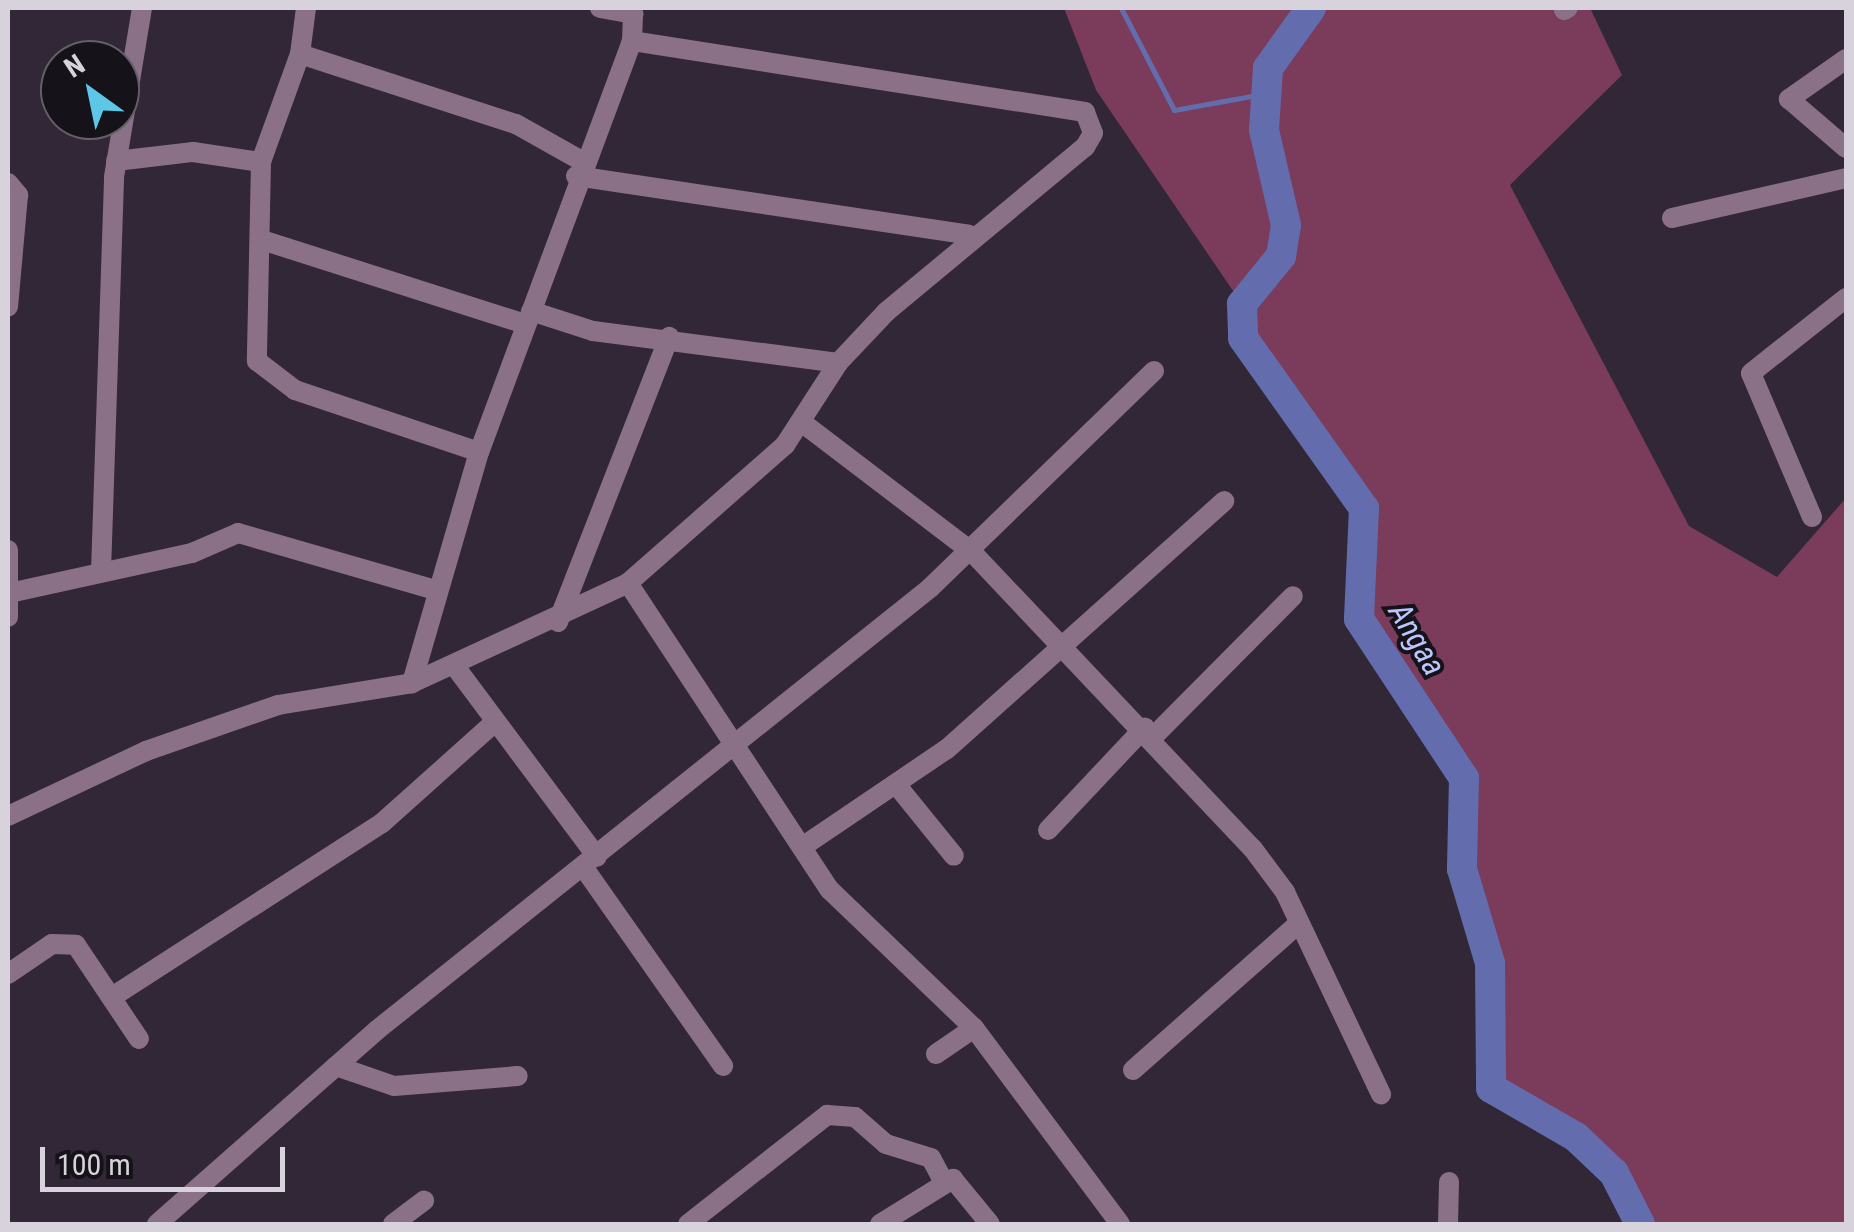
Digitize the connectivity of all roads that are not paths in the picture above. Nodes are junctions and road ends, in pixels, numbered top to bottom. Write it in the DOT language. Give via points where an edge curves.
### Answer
graph roads {
  1 [pos="142,8"];
  2 [pos="306,8"];
  3 [pos="600,8"];
  4 [pos="634,11"];
  5 [pos="632,41"];
  6 [pos="300,54"];
  7 [pos="1846,59"];
  8 [pos="1846,148"];
  9 [pos="116,162"];
  10 [pos="260,162"];
  11 [pos="579,168"];
  12 [pos="1846,178"];
  13 [pos="8,183"];
  14 [pos="1672,218"];
  15 [pos="968,235"];
  16 [pos="262,240"];
  17 [pos="1846,298"];
  18 [pos="8,307"];
  19 [pos="528,318"];
  20 [pos="669,337"];
  21 [pos="838,363"];
  22 [pos="1154,372"];
  23 [pos="804,424"];
  24 [pos="478,452"];
  25 [pos="1224,501"];
  26 [pos="1812,517"];
  27 [pos="8,550"];
  28 [pos="972,552"];
  29 [pos="101,572"];
  30 [pos="628,582"];
  31 [pos="435,590"];
  32 [pos="1293,596"];
  33 [pos="10,602"];
  34 [pos="558,622"];
  35 [pos="1062,645"];
  36 [pos="454,665"];
  37 [pos="412,684"];
  38 [pos="494,723"];
  39 [pos="1150,731"];
  40 [pos="736,752"];
  41 [pos="899,788"];
  42 [pos="8,816"];
  43 [pos="1048,830"];
  44 [pos="802,847"];
  45 [pos="954,856"];
  46 [pos="590,862"];
  47 [pos="1298,924"];
  48 [pos="8,974"];
  49 [pos="112,997"];
  50 [pos="974,1028"];
  51 [pos="138,1039"];
  52 [pos="936,1054"];
  53 [pos="336,1066"];
  54 [pos="723,1066"];
  55 [pos="1132,1070"];
  56 [pos="518,1076"];
  57 [pos="1381,1094"];
  58 [pos="942,1179"];
  59 [pos="1450,1182"];
  60 [pos="424,1201"];
  61 [pos="1112,1222"];
  62 [pos="157,1224"];
  63 [pos="393,1224"];
  64 [pos="688,1224"];
  65 [pos="880,1224"];
  66 [pos="990,1224"];
  67 [pos="1448,1224"];
  1 -- 9 [label="street"];
  2 -- 6 [label="street"];
  3 -- 4 [label="street"];
  4 -- 5 [label="street"];
  5 -- 11 [label="street"];
  5 -- 15 [label="street" via="1085,112 1091,141"];
  6 -- 10 [label="street"];
  6 -- 11 [label="street" via="516,124"];
  7 -- 8 [label="street" via="1789,99"];
  9 -- 10 [label="street" via="193,152"];
  9 -- 29 [label="street"];
  10 -- 16 [label="street"];
  11 -- 15 [label="street"];
  11 -- 19 [label="street"];
  12 -- 14 [label="street"];
  13 -- 18 [label="street" via="18,195"];
  15 -- 21 [label="street"];
  16 -- 19 [label="street"];
  16 -- 24 [label="street" via="257,361 267,375"];
  17 -- 26 [label="street" via="1751,373"];
  19 -- 20 [label="street" via="592,332"];
  19 -- 24 [label="street"];
  20 -- 21 [label="street"];
  20 -- 34 [label="street"];
  21 -- 23 [label="street"];
  22 -- 28 [label="street"];
  23 -- 28 [label="street"];
  23 -- 30 [label="street"];
  24 -- 31 [label="street"];
  25 -- 35 [label="street"];
  27 -- 33 [label="street"];
  28 -- 35 [label="street"];
  28 -- 40 [label="street"];
  29 -- 31 [label="street" via="192,553 238,533"];
  29 -- 33 [label="street"];
  30 -- 34 [label="street"];
  30 -- 40 [label="street"];
  31 -- 37 [label="street"];
  32 -- 39 [label="street"];
  34 -- 36 [label="street"];
  35 -- 39 [label="street"];
  35 -- 41 [label="street"];
  36 -- 37 [label="street"];
  36 -- 38 [label="street"];
  37 -- 42 [label="street" via="278,705 146,751"];
  38 -- 46 [label="street"];
  38 -- 49 [label="street" via="382,824"];
  39 -- 43 [label="street"];
  39 -- 47 [label="street" via="1276,876"];
  40 -- 44 [label="street"];
  40 -- 46 [label="street"];
  41 -- 44 [label="street"];
  41 -- 45 [label="street"];
  44 -- 50 [label="street" via="830,890"];
  46 -- 53 [label="street"];
  46 -- 54 [label="street"];
  47 -- 55 [label="street"];
  47 -- 57 [label="street"];
  48 -- 49 [label="street" via="64,942 87,956"];
  49 -- 51 [label="street"];
  50 -- 52 [label="street"];
  50 -- 61 [label="street"];
  53 -- 56 [label="street" via="394,1086"];
  53 -- 62 [label="street"];
  58 -- 64 [label="street" via="931,1158 886,1144 855,1117 826,1116"];
  58 -- 65 [label="street"];
  58 -- 66 [label="street" via="960,1184"];
  59 -- 67 [label="street"];
  60 -- 63 [label="street"];
}
